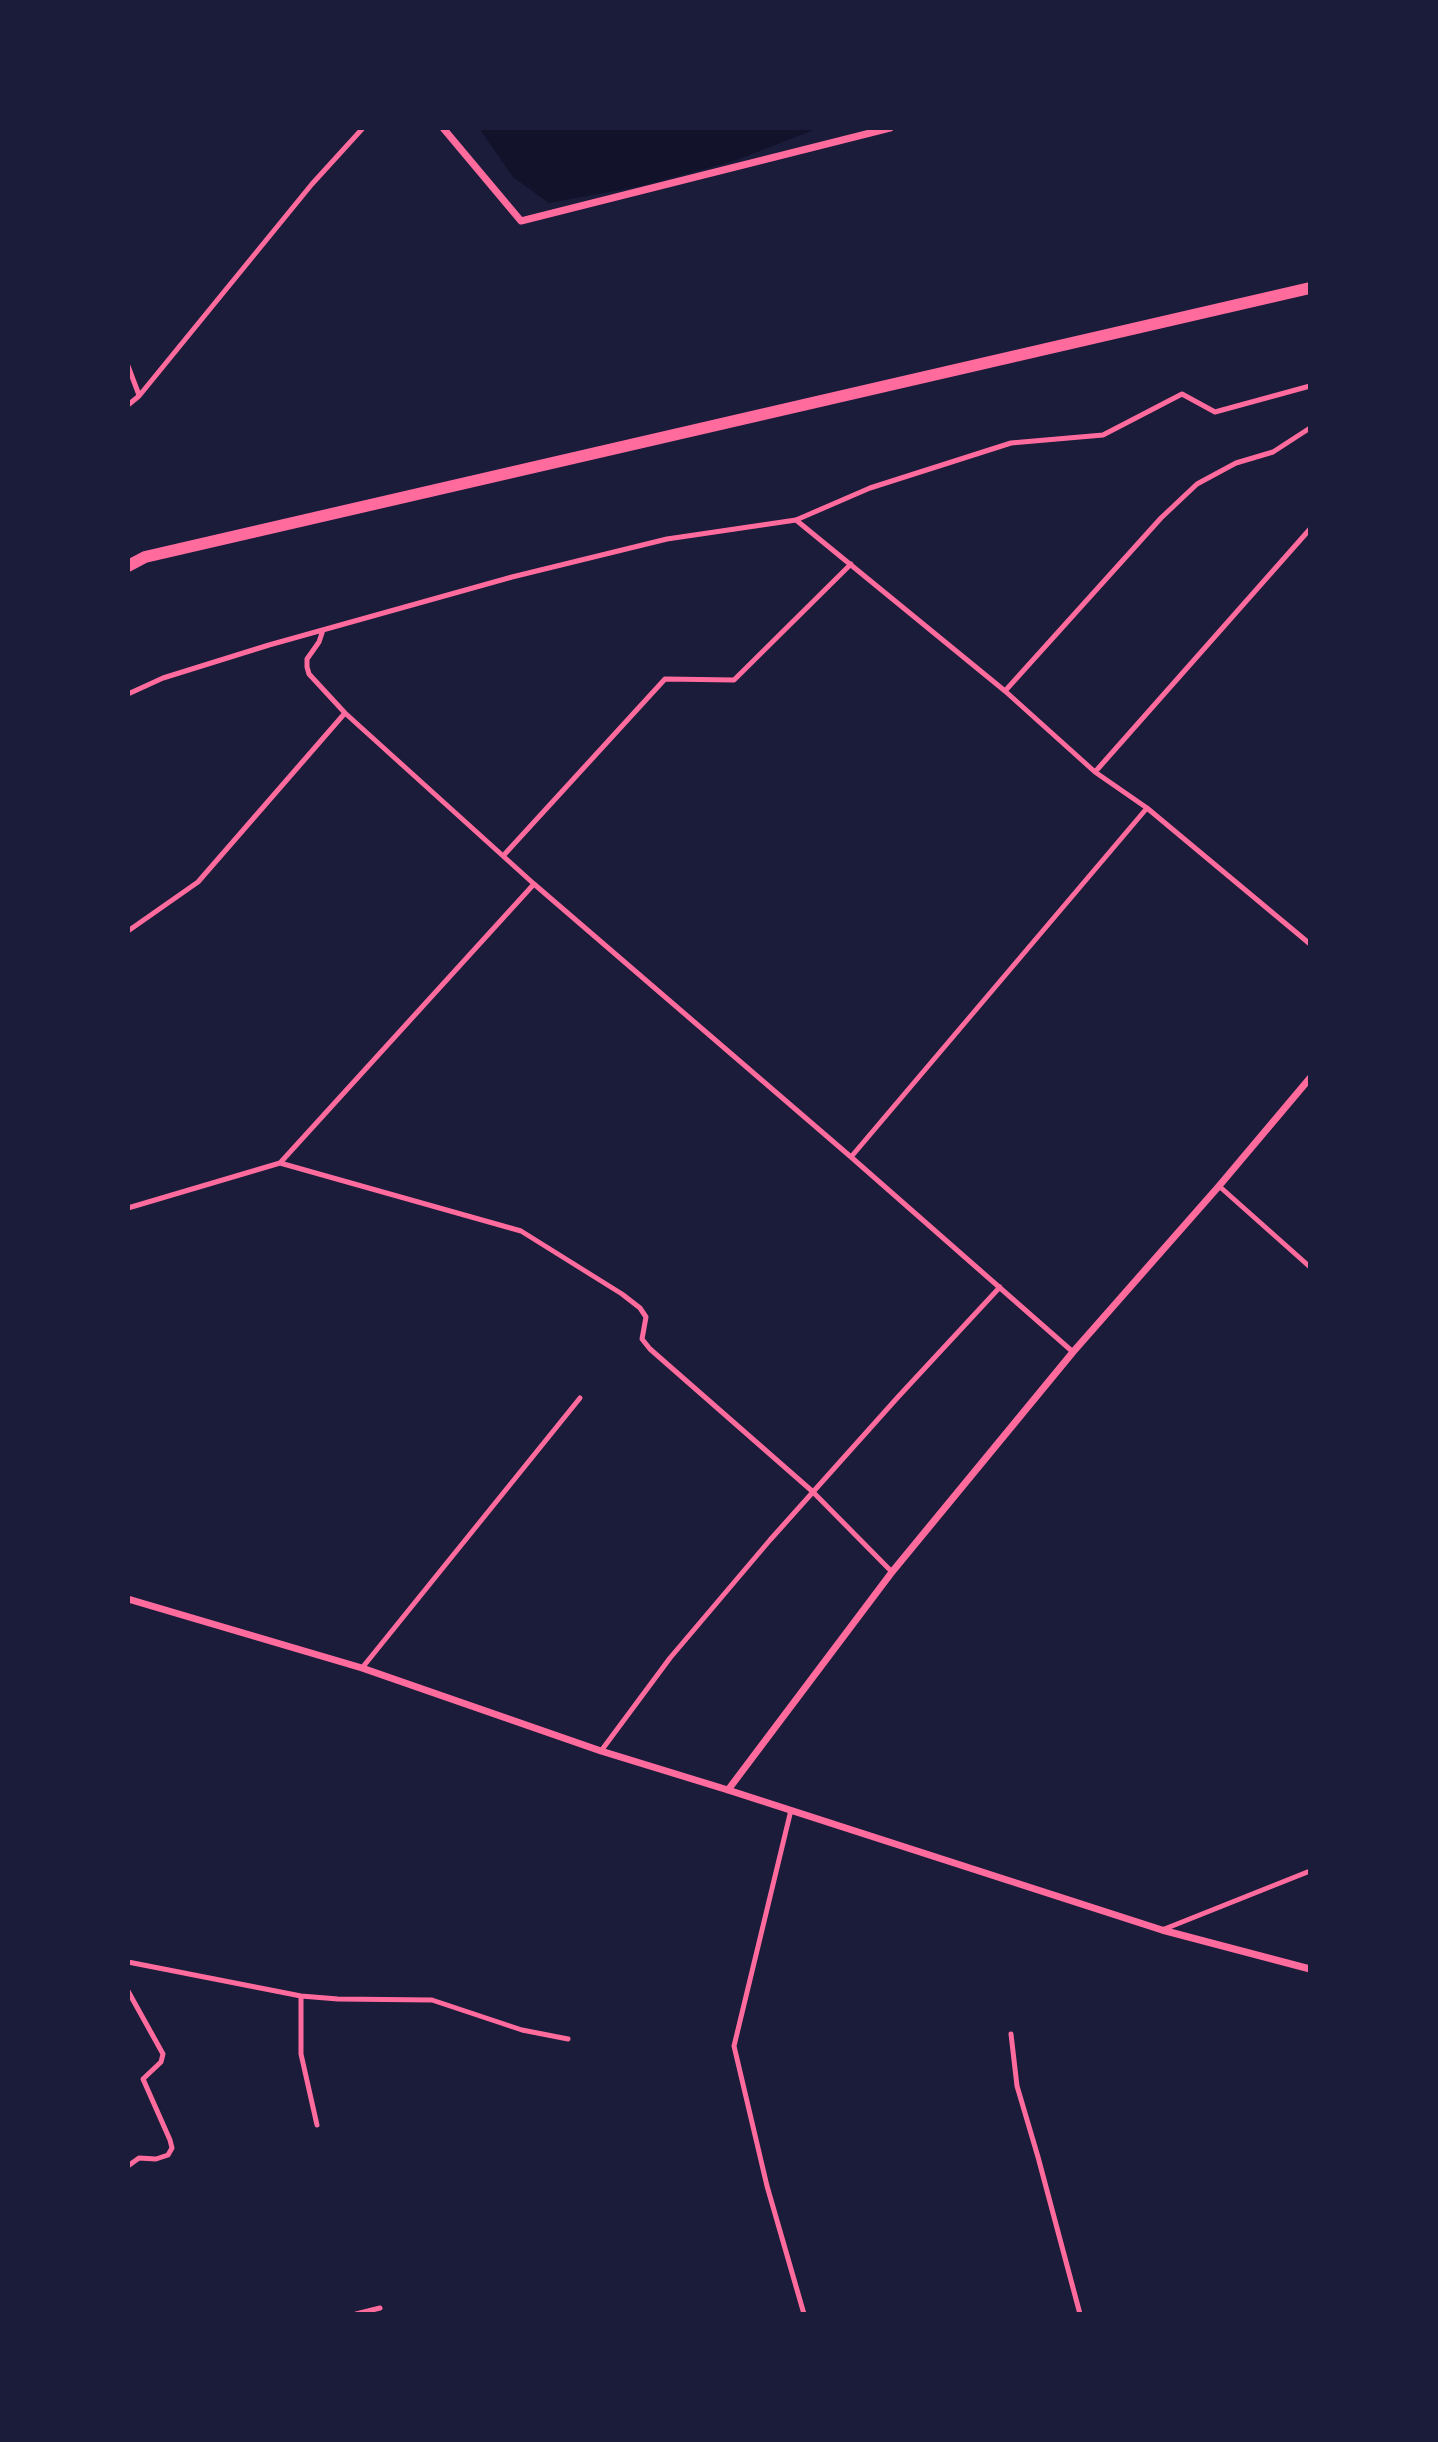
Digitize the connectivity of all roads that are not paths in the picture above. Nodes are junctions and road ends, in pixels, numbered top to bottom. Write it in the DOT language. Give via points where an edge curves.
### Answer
graph roads {
  1 [pos="363,128"];
  2 [pos="443,128"];
  3 [pos="890,128"];
  4 [pos="1310,288"];
  5 [pos="128,366"];
  6 [pos="1310,386"];
  7 [pos="139,396"];
  8 [pos="128,405"];
  9 [pos="1310,428"];
  10 [pos="796,520"];
  11 [pos="1310,529"];
  12 [pos="850,564"];
  13 [pos="128,566"];
  14 [pos="323,630"];
  15 [pos="1005,691"];
  16 [pos="128,694"];
  17 [pos="345,713"];
  18 [pos="1094,772"];
  19 [pos="1147,808"];
  20 [pos="503,856"];
  21 [pos="534,884"];
  22 [pos="128,931"];
  23 [pos="1310,944"];
  24 [pos="1310,1078"];
  25 [pos="851,1157"];
  26 [pos="280,1163"];
  27 [pos="1219,1186"];
  28 [pos="128,1208"];
  29 [pos="1310,1267"];
  30 [pos="1000,1287"];
  31 [pos="1073,1352"];
  32 [pos="580,1398"];
  33 [pos="812,1491"];
  34 [pos="892,1572"];
  35 [pos="128,1599"];
  36 [pos="362,1668"];
  37 [pos="601,1751"];
  38 [pos="728,1790"];
  39 [pos="791,1810"];
  40 [pos="1310,1871"];
  41 [pos="1162,1930"];
  42 [pos="128,1962"];
  43 [pos="1310,1969"];
  44 [pos="128,1991"];
  45 [pos="301,1996"];
  46 [pos="1011,2034"];
  47 [pos="568,2039"];
  48 [pos="317,2125"];
  49 [pos="128,2166"];
  50 [pos="380,2308"];
  51 [pos="356,2314"];
  52 [pos="804,2314"];
  53 [pos="1080,2314"];
  1 -- 7 [label="lane"];
  2 -- 3 [label="street" via="521,221"];
  4 -- 13 [label="street" via="145,557"];
  5 -- 7 [label="lane"];
  6 -- 10 [label="lane" via="1215,412 1182,394 1103,435 1011,443 870,488"];
  7 -- 8 [label="lane"];
  9 -- 15 [label="lane" via="1273,452 1236,463 1197,484"];
  10 -- 12 [label="lane"];
  10 -- 14 [label="lane" via="667,539"];
  11 -- 18 [label="lane"];
  12 -- 15 [label="lane"];
  12 -- 20 [label="lane" via="734,680 665,679"];
  14 -- 16 [label="lane" via="163,678"];
  14 -- 17 [label="lane" via="307,667"];
  15 -- 18 [label="lane"];
  17 -- 20 [label="lane"];
  17 -- 22 [label="lane" via="198,882"];
  18 -- 19 [label="lane"];
  19 -- 23 [label="lane"];
  19 -- 25 [label="lane"];
  20 -- 21 [label="lane"];
  21 -- 25 [label="lane"];
  21 -- 26 [label="lane"];
  24 -- 27 [label="street"];
  25 -- 30 [label="lane"];
  26 -- 28 [label="lane"];
  26 -- 33 [label="lane" via="521,1231 640,1308 646,1317 642,1339 650,1349"];
  27 -- 29 [label="lane"];
  27 -- 31 [label="street"];
  30 -- 31 [label="lane"];
  30 -- 33 [label="lane"];
  31 -- 34 [label="street"];
  32 -- 36 [label="lane"];
  33 -- 34 [label="lane"];
  33 -- 37 [label="lane" via="670,1658"];
  34 -- 38 [label="street"];
  35 -- 36 [label="street"];
  36 -- 37 [label="street"];
  37 -- 38 [label="street"];
  38 -- 39 [label="street"];
  39 -- 41 [label="street"];
  39 -- 52 [label="lane" via="734,2046"];
  40 -- 41 [label="lane"];
  41 -- 43 [label="street"];
  42 -- 45 [label="lane"];
  44 -- 49 [label="lane" via="163,2054 143,2079 172,2148 168,2155 139,2158"];
  45 -- 47 [label="lane" via="432,2000 522,2030"];
  45 -- 48 [label="lane" via="302,2054"];
  46 -- 53 [label="lane" via="1017,2086"];
  50 -- 51 [label="lane"];
}
